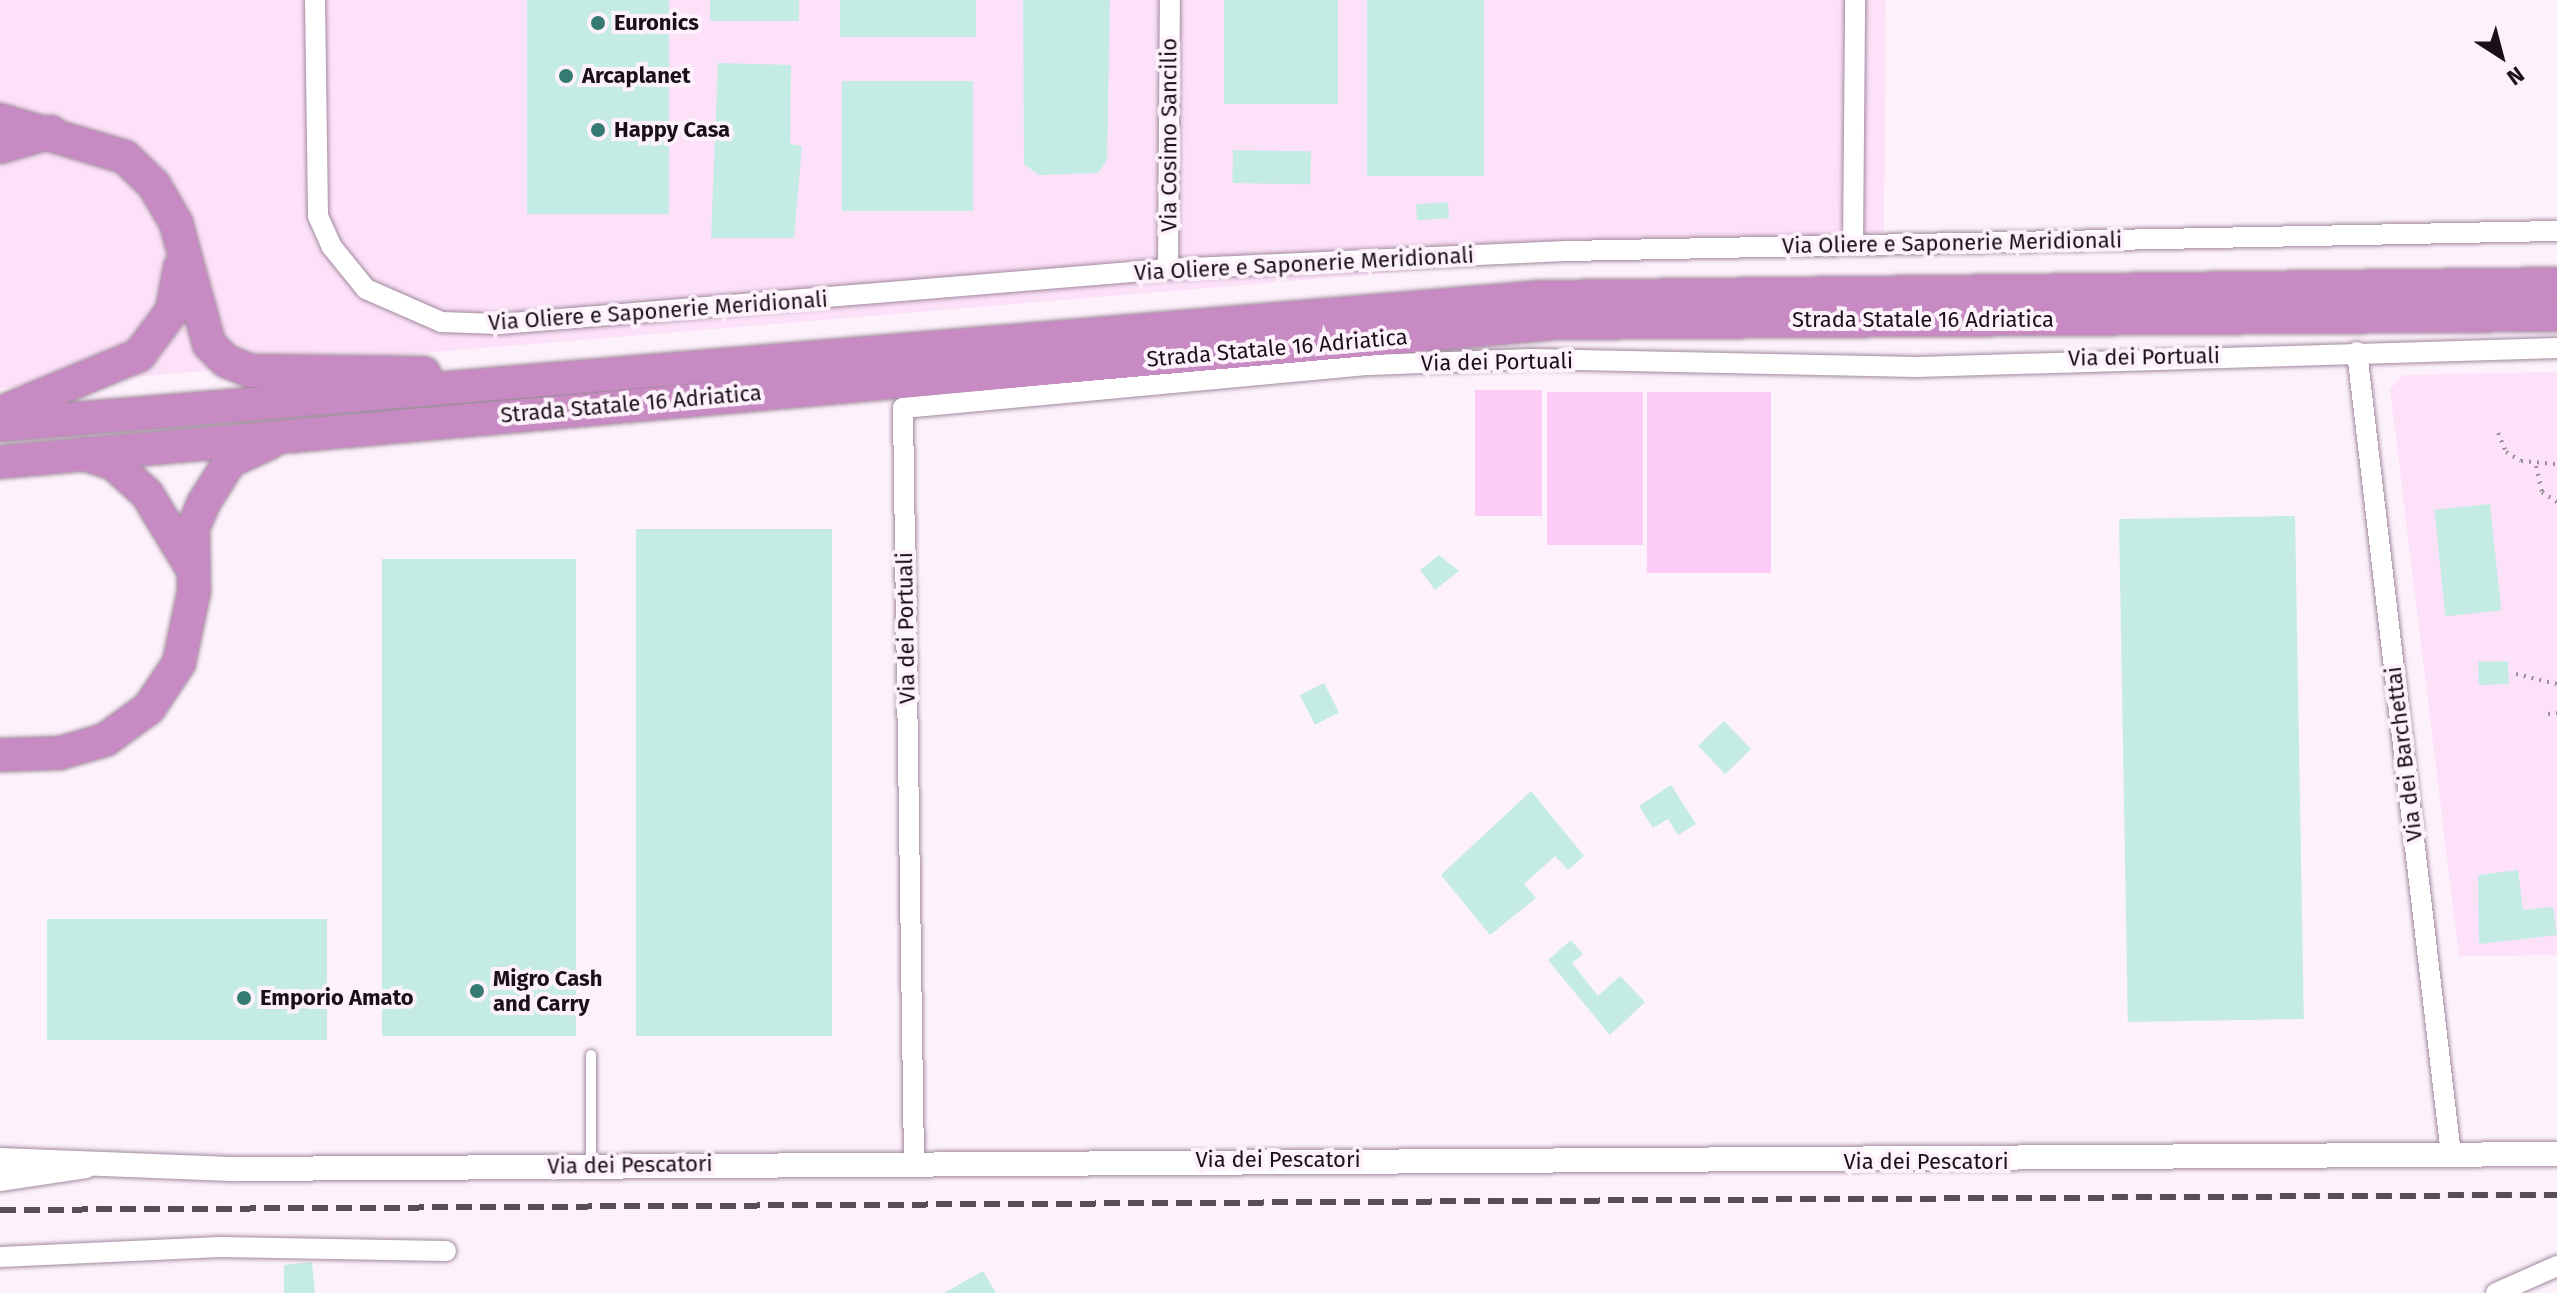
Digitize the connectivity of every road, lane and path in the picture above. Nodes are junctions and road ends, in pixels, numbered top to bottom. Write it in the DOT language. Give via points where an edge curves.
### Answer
graph roads {
  1 [pos="315,0"];
  2 [pos="1170,0"];
  3 [pos="1855,0"];
  4 [pos="0,120"];
  5 [pos="55,131"];
  6 [pos="0,147"];
  7 [pos="2557,231"];
  8 [pos="1853,245"];
  9 [pos="183,257"];
  10 [pos="1168,269"];
  11 [pos="2557,284"];
  12 [pos="2557,315"];
  13 [pos="2557,348"];
  14 [pos="2357,352"];
  15 [pos="521,380"];
  16 [pos="0,413"];
  17 [pos="0,425"];
  18 [pos="327,429"];
  19 [pos="2498,433"];
  20 [pos="81,453"];
  21 [pos="0,462"];
  22 [pos="2557,464"];
  23 [pos="2536,466"];
  24 [pos="2557,502"];
  25 [pos="194,591"];
  26 [pos="2516,674"];
  27 [pos="2557,684"];
  28 [pos="2557,713"];
  29 [pos="2548,714"];
  30 [pos="5,751"];
  31 [pos="591,1055"];
  32 [pos="2557,1154"];
  33 [pos="2451,1155"];
  34 [pos="0,1160"];
  35 [pos="914,1161"];
  36 [pos="100,1164"];
  37 [pos="591,1166"];
  38 [pos="0,1181"];
  39 [pos="446,1251"];
  40 [pos="0,1257"];
  41 [pos="2557,1266"];
  42 [pos="2496,1293"];
  1 -- 10 [label="street, Via Oliere e Saponerie Meridionali" via="318,216 358,280 415,316 500,324"];
  2 -- 10 [label="street, Via Cosimo Sancilio"];
  3 -- 8 [label="street"];
  4 -- 5 [label="highway"];
  5 -- 6 [label="highway"];
  5 -- 9 [label="highway" via="125,157 168,210"];
  7 -- 8 [label="street, Via Oliere e Saponerie Meridionali"];
  8 -- 10 [label="street, Via Oliere e Saponerie Meridionali"];
  9 -- 15 [label="highway" via="209,344 251,371 360,368"];
  9 -- 16 [label="highway" via="172,311 139,355"];
  11 -- 15 [label="highway, Strada Statale 16 Adriatica" via="1542,297"];
  12 -- 18 [label="highway, Strada Statale 16 Adriatica" via="1558,323"];
  13 -- 14 [label="street, Via dei Portuali"];
  14 -- 33 [label="street, Via dei Barchettai"];
  14 -- 35 [label="street, Via dei Portuali" via="1917,367 1531,359 1369,365 903,408"];
  15 -- 17 [label="highway, Strada Statale 16 Adriatica"];
  18 -- 20 [label="highway, Strada Statale 16 Adriatica"];
  18 -- 25 [label="highway" via="254,446 230,461 193,528"];
  19 -- 23 [label="path" via="2506,452"];
  20 -- 21 [label="highway, Strada Statale 16 Adriatica"];
  20 -- 25 [label="highway" via="114,464 147,494 175,530"];
  22 -- 23 [label="path"];
  23 -- 24 [label="path" via="2542,492"];
  25 -- 30 [label="highway" via="179,663 149,708 105,740 60,753"];
  26 -- 27 [label="path"];
  28 -- 29 [label="path"];
  31 -- 37 [label="lane"];
  32 -- 33 [label="street, Via dei Pescatori"];
  33 -- 35 [label="street, Via dei Pescatori" via="2080,1163"];
  34 -- 36 [label="street, Via dei Pescatori"];
  35 -- 37 [label="street, Via dei Pescatori"];
  36 -- 37 [label="street, Via dei Pescatori"];
  36 -- 38 [label="street" via="46,1179"];
  39 -- 40 [label="street" via="220,1247"];
  41 -- 42 [label="street"];
}
